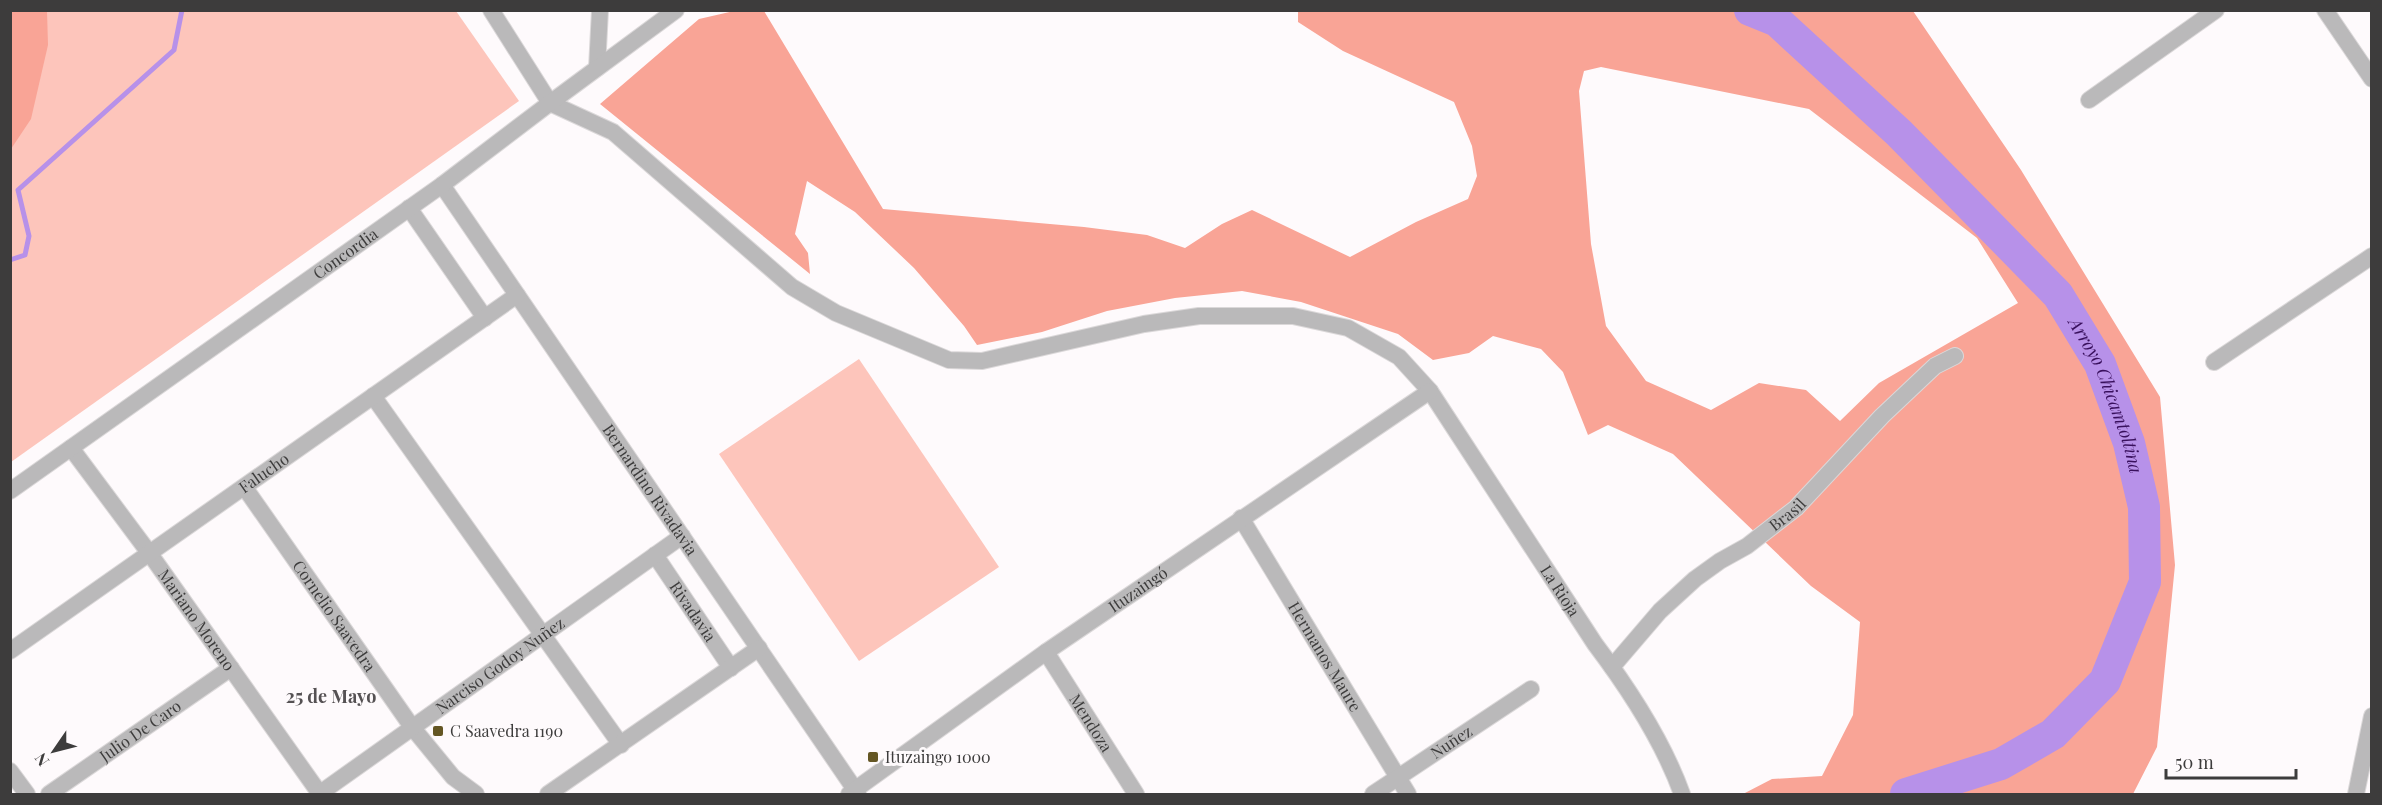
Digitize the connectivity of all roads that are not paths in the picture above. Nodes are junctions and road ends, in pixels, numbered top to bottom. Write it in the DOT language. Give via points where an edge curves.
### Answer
graph roads {
  1 [pos="490,10"];
  2 [pos="600,10"];
  3 [pos="676,10"];
  4 [pos="2216,10"];
  5 [pos="2325,10"];
  6 [pos="597,68"];
  7 [pos="2372,79"];
  8 [pos="2089,100"];
  9 [pos="550,103"];
  10 [pos="442,185"];
  11 [pos="409,208"];
  12 [pos="2372,256"];
  13 [pos="517,295"];
  14 [pos="485,318"];
  15 [pos="1955,356"];
  16 [pos="2214,362"];
  17 [pos="1430,391"];
  18 [pos="373,396"];
  19 [pos="71,448"];
  20 [pos="245,488"];
  21 [pos="10,491"];
  22 [pos="1241,518"];
  23 [pos="682,536"];
  24 [pos="150,554"];
  25 [pos="655,555"];
  26 [pos="542,635"];
  27 [pos="759,648"];
  28 [pos="10,651"];
  29 [pos="1046,651"];
  30 [pos="1612,667"];
  31 [pos="231,668"];
  32 [pos="731,668"];
  33 [pos="1531,689"];
  34 [pos="2372,716"];
  35 [pos="412,727"];
  36 [pos="621,745"];
  37 [pos="10,771"];
  38 [pos="1398,777"];
  39 [pos="854,793"];
  40 [pos="319,794"];
  41 [pos="27,795"];
  42 [pos="49,795"];
  43 [pos="476,795"];
  44 [pos="548,795"];
  45 [pos="1136,795"];
  46 [pos="1373,795"];
  47 [pos="1408,795"];
  48 [pos="1682,795"];
  49 [pos="2356,795"];
  1 -- 9 [label="street"];
  2 -- 6 [label="street"];
  3 -- 6 [label="street, Concordia"];
  4 -- 8 [label="street"];
  5 -- 7 [label="street"];
  6 -- 9 [label="street, Concordia"];
  9 -- 10 [label="street, Concordia"];
  9 -- 17 [label="street, La Rioja" via="613,132 792,287 836,314 949,360 982,361 1144,324 1199,316 1293,316 1348,328 1399,357"];
  10 -- 11 [label="street, Concordia"];
  10 -- 13 [label="street, Bernardino Rivadavia"];
  11 -- 14 [label="street"];
  11 -- 19 [label="street, Concordia"];
  12 -- 16 [label="street"];
  13 -- 14 [label="street, Falucho"];
  13 -- 23 [label="street, Bernardino Rivadavia"];
  14 -- 18 [label="street, Falucho"];
  15 -- 30 [label="street, Brasil" via="1935,366 1881,416 1797,508 1695,579 1660,611"];
  17 -- 22 [label="street, Ituzaingó"];
  17 -- 30 [label="street, La Rioja"];
  18 -- 20 [label="street, Falucho"];
  18 -- 26 [label="street"];
  19 -- 21 [label="street, Concordia"];
  19 -- 24 [label="street, Mariano Moreno"];
  20 -- 24 [label="street, Falucho"];
  20 -- 35 [label="street, Cornelio Saavedra"];
  22 -- 29 [label="street, Ituzaingó"];
  22 -- 38 [label="street, Hermanos Maure"];
  23 -- 25 [label="street, Narciso Godoy Nuñez"];
  23 -- 27 [label="street, Bernardino Rivadavia"];
  24 -- 28 [label="street, Falucho"];
  24 -- 31 [label="street, Mariano Moreno"];
  25 -- 26 [label="street, Narciso Godoy Nuñez"];
  25 -- 32 [label="street, Rivadavia"];
  26 -- 35 [label="street, Narciso Godoy Nuñez"];
  26 -- 36 [label="street"];
  27 -- 32 [label="street"];
  27 -- 39 [label="street, Bernardino Rivadavia"];
  29 -- 39 [label="street, Ituzaingó"];
  29 -- 45 [label="street, Mendoza"];
  30 -- 48 [label="street, La Rioja" via="1656,739"];
  31 -- 40 [label="street, Mariano Moreno"];
  31 -- 42 [label="street, Julio De Caro"];
  32 -- 36 [label="street"];
  33 -- 38 [label="street, Nuñez"];
  34 -- 49 [label="street"];
  35 -- 40 [label="street, Narciso Godoy Nuñez"];
  35 -- 43 [label="street, Cornelio Saavedra" via="453,777"];
  36 -- 44 [label="street"];
  37 -- 41 [label="street"];
  38 -- 46 [label="street, Nuñez"];
  38 -- 47 [label="street, Hermanos Maure"];
}
